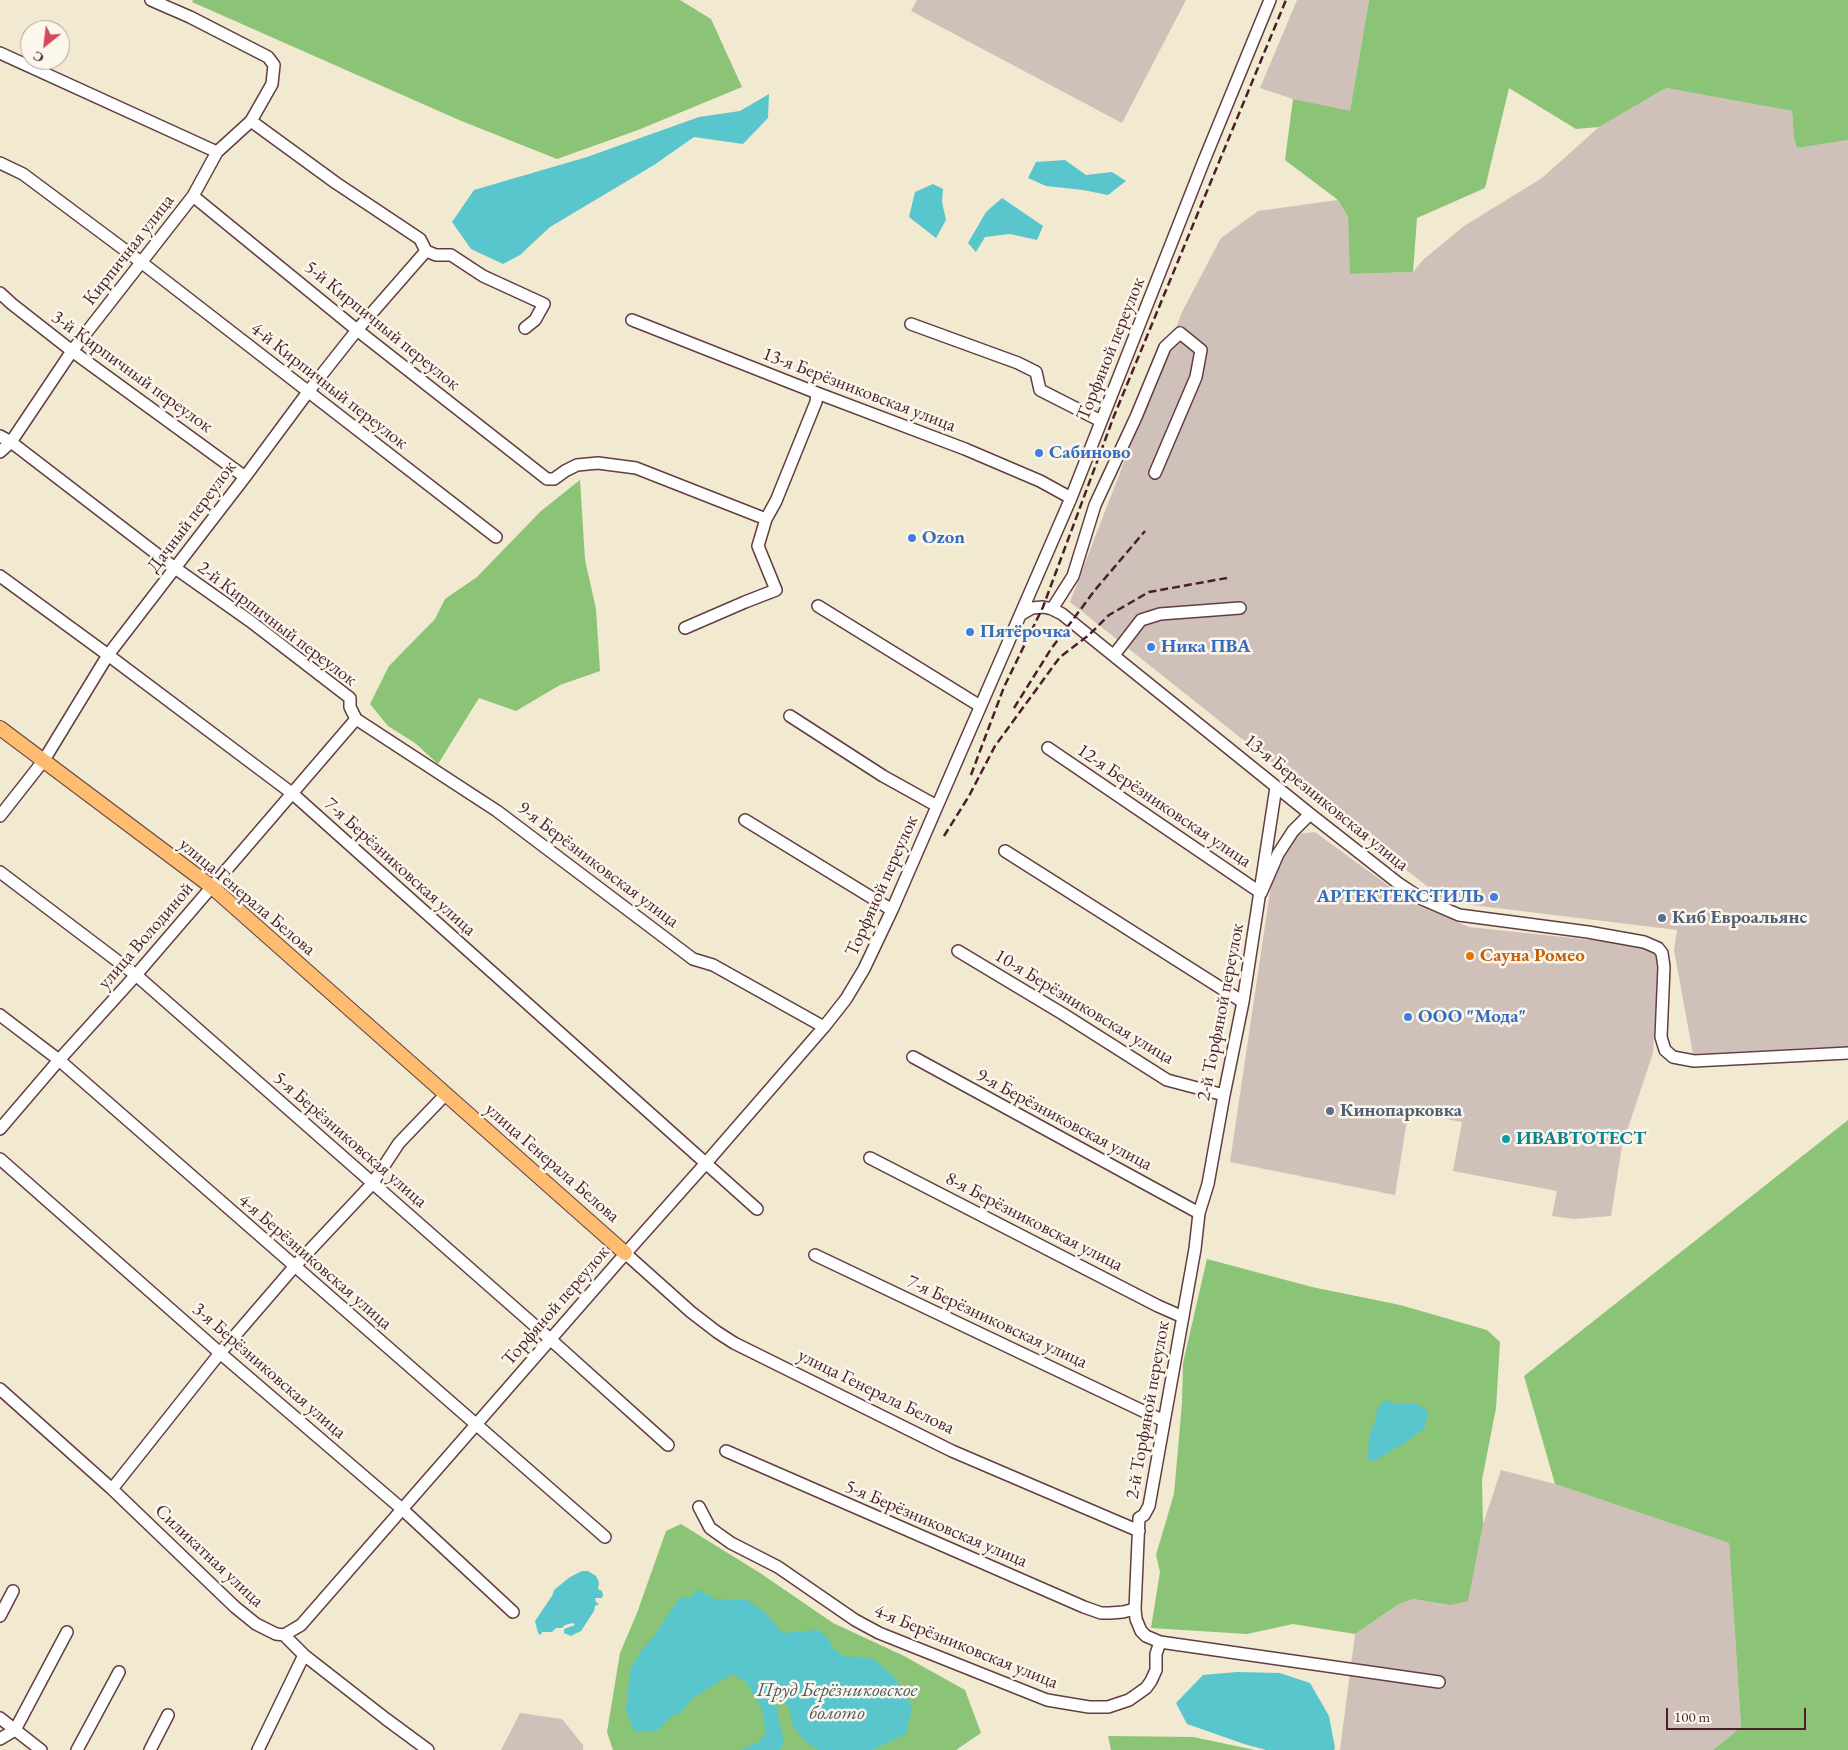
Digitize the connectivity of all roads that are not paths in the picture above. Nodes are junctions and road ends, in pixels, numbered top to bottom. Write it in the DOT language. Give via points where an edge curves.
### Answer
graph roads {
  1 [pos="151,0"];
  2 [pos="1270,0"];
  3 [pos="0,53"];
  4 [pos="251,121"];
  5 [pos="217,152"];
  6 [pos="0,163"];
  7 [pos="193,196"];
  8 [pos="426,251"];
  9 [pos="141,262"];
  10 [pos="0,293"];
  11 [pos="632,320"];
  12 [pos="911,324"];
  13 [pos="525,328"];
  14 [pos="357,330"];
  15 [pos="72,351"];
  16 [pos="308,392"];
  17 [pos="817,393"];
  18 [pos="1101,421"];
  19 [pos="0,436"];
  20 [pos="11,442"];
  21 [pos="0,452"];
  22 [pos="1155,473"];
  23 [pos="246,477"];
  24 [pos="1071,498"];
  25 [pos="766,519"];
  26 [pos="496,537"];
  27 [pos="175,568"];
  28 [pos="0,576"];
  29 [pos="818,606"];
  30 [pos="1240,608"];
  31 [pos="1052,609"];
  32 [pos="1020,615"];
  33 [pos="685,628"];
  34 [pos="108,655"];
  35 [pos="1114,655"];
  36 [pos="980,706"];
  37 [pos="790,716"];
  38 [pos="356,720"];
  39 [pos="0,728"];
  40 [pos="1048,748"];
  41 [pos="44,760"];
  42 [pos="1276,787"];
  43 [pos="293,794"];
  44 [pos="937,806"];
  45 [pos="1310,814"];
  46 [pos="0,816"];
  47 [pos="745,820"];
  48 [pos="1005,851"];
  49 [pos="0,872"];
  50 [pos="212,888"];
  51 [pos="1261,893"];
  52 [pos="892,910"];
  53 [pos="958,951"];
  54 [pos="136,975"];
  55 [pos="1243,1002"];
  56 [pos="0,1016"];
  57 [pos="824,1027"];
  58 [pos="1848,1053"];
  59 [pos="913,1057"];
  60 [pos="59,1060"];
  61 [pos="445,1094"];
  62 [pos="1224,1095"];
  63 [pos="0,1129"];
  64 [pos="870,1158"];
  65 [pos="0,1159"];
  66 [pos="706,1163"];
  67 [pos="372,1184"];
  68 [pos="757,1209"];
  69 [pos="1199,1213"];
  70 [pos="625,1253"];
  71 [pos="814,1255"];
  72 [pos="294,1267"];
  73 [pos="1183,1317"];
  74 [pos="550,1339"];
  75 [pos="220,1354"];
  76 [pos="0,1389"];
  77 [pos="1164,1421"];
  78 [pos="475,1426"];
  79 [pos="668,1445"];
  80 [pos="726,1451"];
  81 [pos="112,1489"];
  82 [pos="699,1507"];
  83 [pos="402,1509"];
  84 [pos="1140,1531"];
  85 [pos="605,1537"];
  86 [pos="13,1591"];
  87 [pos="1135,1610"];
  88 [pos="513,1612"];
  89 [pos="0,1616"];
  90 [pos="67,1632"];
  91 [pos="284,1635"];
  92 [pos="1160,1642"];
  93 [pos="304,1655"];
  94 [pos="119,1672"];
  95 [pos="1439,1682"];
  96 [pos="168,1715"];
  97 [pos="0,1718"];
  98 [pos="15,1730"];
  99 [pos="0,1739"];
  100 [pos="261,1749"];
  101 [pos="41,1750"];
  102 [pos="77,1750"];
  103 [pos="150,1750"];
  104 [pos="428,1750"];
  1 -- 4 [label="street, Кирпичная улица" via="268,57 274,65 272,84"];
  2 -- 18 [label="street, Торфяной переулок"];
  3 -- 5 [label="street"];
  4 -- 5 [label="street, Кирпичная улица"];
  4 -- 8 [label="street" via="420,240"];
  5 -- 7 [label="street, Кирпичная улица"];
  6 -- 9 [label="street, 4-й Кирпичный переулок" via="23,174"];
  7 -- 9 [label="street, Кирпичная улица"];
  7 -- 14 [label="street, 5-й Кирпичный переулок"];
  8 -- 13 [label="street" via="451,255 483,276 544,304 535,320"];
  8 -- 14 [label="street, Дачный переулок"];
  9 -- 15 [label="street, Кирпичная улица"];
  9 -- 16 [label="street, 4-й Кирпичный переулок"];
  10 -- 15 [label="street, 3-й Кирпичный переулок"];
  11 -- 17 [label="street, 13-я Берёзниковская улица"];
  12 -- 18 [label="street" via="1036,372 1040,390"];
  14 -- 16 [label="street, Дачный переулок"];
  14 -- 25 [label="street, 5-й Кирпичный переулок" via="550,480 577,465 598,463 636,468"];
  15 -- 20 [label="street, Кирпичная улица"];
  15 -- 23 [label="street, 3-й Кирпичный переулок"];
  16 -- 23 [label="street, Дачный переулок"];
  16 -- 26 [label="street, 4-й Кирпичный переулок"];
  17 -- 24 [label="street, 13-я Берёзниковская улица" via="965,449"];
  17 -- 25 [label="street" via="776,501"];
  18 -- 24 [label="street, Торфяной переулок"];
  19 -- 20 [label="street, 2-й Кирпичный переулок"];
  20 -- 21 [label="street, Кирпичная улица"];
  20 -- 27 [label="street, 2-й Кирпичный переулок"];
  22 -- 31 [label="street" via="1196,377 1201,350 1180,332 1165,348 1095,505 1074,576"];
  23 -- 27 [label="street, Дачный переулок"];
  24 -- 32 [label="street, Торфяной переулок"];
  25 -- 33 [label="street" via="758,546 776,590"];
  27 -- 34 [label="street, Дачный переулок"];
  27 -- 38 [label="street, 2-й Кирпичный переулок" via="350,698"];
  28 -- 34 [label="street, 7-я Берёзниковская улица"];
  29 -- 36 [label="street"];
  30 -- 35 [label="street" via="1160,614 1141,620"];
  31 -- 32 [label="street" via="1043,606 1032,608"];
  31 -- 35 [label="street, 13-я Березниковская улица"];
  32 -- 36 [label="street, Торфяной переулок"];
  34 -- 41 [label="street, Дачный переулок"];
  34 -- 43 [label="street, 7-я Берёзниковская улица"];
  35 -- 42 [label="street, 13-я Березниковская улица"];
  36 -- 44 [label="street, Торфяной переулок"];
  37 -- 44 [label="street" via="870,768"];
  38 -- 43 [label="street, улица Володиной"];
  38 -- 57 [label="street, 9-я Берёзниковская улица" via="498,811 693,959 713,965"];
  39 -- 41 [label="main road, улица Генерала Белова"];
  40 -- 51 [label="street, 12-я Берёзниковская улица"];
  41 -- 46 [label="street, Дачный переулок"];
  41 -- 50 [label="main road, улица Генерала Белова"];
  42 -- 45 [label="street, 13-я Березниковская улица"];
  42 -- 51 [label="street, 2-й Торфяной переулок"];
  43 -- 50 [label="street, улица Володиной"];
  43 -- 66 [label="street, 7-я Берёзниковская улица"];
  44 -- 52 [label="street, Торфяной переулок"];
  45 -- 51 [label="street, 2-й Торфяной переулок" via="1292,832 1278,854"];
  45 -- 58 [label="street, 13-я Березниковская улица" via="1409,891 1446,911 1476,918 1588,932 1644,942 1658,948 1664,967 1661,1037 1665,1050 1673,1057 1694,1061"];
  47 -- 52 [label="street"];
  48 -- 55 [label="street"];
  49 -- 54 [label="street, 5-я Берёзниковская улица"];
  50 -- 54 [label="street, улица Володиной"];
  50 -- 61 [label="main road, улица Генерала Белова"];
  51 -- 55 [label="street, 2-й Торфяной переулок"];
  52 -- 57 [label="street, Торфяной переулок" via="864,969"];
  53 -- 62 [label="street, 10-я Берёзниковская улица" via="1167,1080"];
  54 -- 60 [label="street, улица Володиной"];
  54 -- 67 [label="street, 5-я Берёзниковская улица"];
  55 -- 62 [label="street, 2-й Торфяной переулок"];
  56 -- 60 [label="street, 4-я Берёзниковская улица"];
  57 -- 66 [label="street, Торфяной переулок"];
  59 -- 69 [label="street, 9-я Берёзниковская улица"];
  60 -- 63 [label="street, улица Володиной"];
  60 -- 72 [label="street, 4-я Берёзниковская улица"];
  61 -- 67 [label="street" via="399,1143"];
  61 -- 70 [label="main road, улица Генерала Белова"];
  62 -- 69 [label="street, 2-й Торфяной переулок" via="1208,1184"];
  64 -- 73 [label="street, 8-я Берёзниковская улица"];
  65 -- 75 [label="street, 3-я Берёзниковская улица"];
  66 -- 68 [label="street, 7-я Берёзниковская улица"];
  66 -- 70 [label="street, Торфяной переулок"];
  67 -- 72 [label="street"];
  67 -- 74 [label="street, 5-я Берёзниковская улица"];
  69 -- 73 [label="street, 2-й Торфяной переулок"];
  70 -- 74 [label="street, Торфяной переулок"];
  70 -- 84 [label="street, улица Генерала Белова" via="690,1312 716,1332 755,1354 952,1451"];
  71 -- 77 [label="street, 7-я Берёзниковская улица"];
  72 -- 75 [label="street"];
  72 -- 78 [label="street, 4-я Берёзниковская улица"];
  73 -- 77 [label="street, 2-й Торфяной переулок"];
  74 -- 78 [label="street, Торфяной переулок"];
  74 -- 79 [label="street, 5-я Берёзниковская улица"];
  75 -- 81 [label="street"];
  75 -- 83 [label="street, 3-я Берёзниковская улица"];
  76 -- 81 [label="street, Силикатная улица"];
  77 -- 84 [label="street, 2-й Торфяной переулок" via="1149,1506 1139,1518"];
  78 -- 83 [label="street, Торфяной переулок"];
  78 -- 85 [label="street, 4-я Берёзниковская улица"];
  80 -- 87 [label="street, 5-я Берёзниковская улица" via="1084,1607 1110,1613"];
  81 -- 91 [label="street, Силикатная улица" via="235,1607 256,1624"];
  82 -- 92 [label="street, 4-я Берёзниковская улица" via="710,1528 731,1543 778,1567 855,1620 886,1636 1047,1700 1108,1707 1129,1700 1152,1681"];
  83 -- 88 [label="street, 3-я Берёзниковская улица"];
  83 -- 91 [label="street, Торфяной переулок" via="301,1625"];
  84 -- 87 [label="street, 2-й Торфяной переулок"];
  86 -- 89 [label="street"];
  87 -- 92 [label="street, 2-й Торфяной переулок" via="1141,1631"];
  90 -- 98 [label="street"];
  91 -- 93 [label="street, Силикатная улица"];
  92 -- 95 [label="street, 2-й Торфяной переулок"];
  93 -- 100 [label="street"];
  93 -- 104 [label="street, Силикатная улица"];
  94 -- 102 [label="street"];
  96 -- 103 [label="street"];
  97 -- 98 [label="street"];
  98 -- 99 [label="street"];
  98 -- 101 [label="street"];
}
